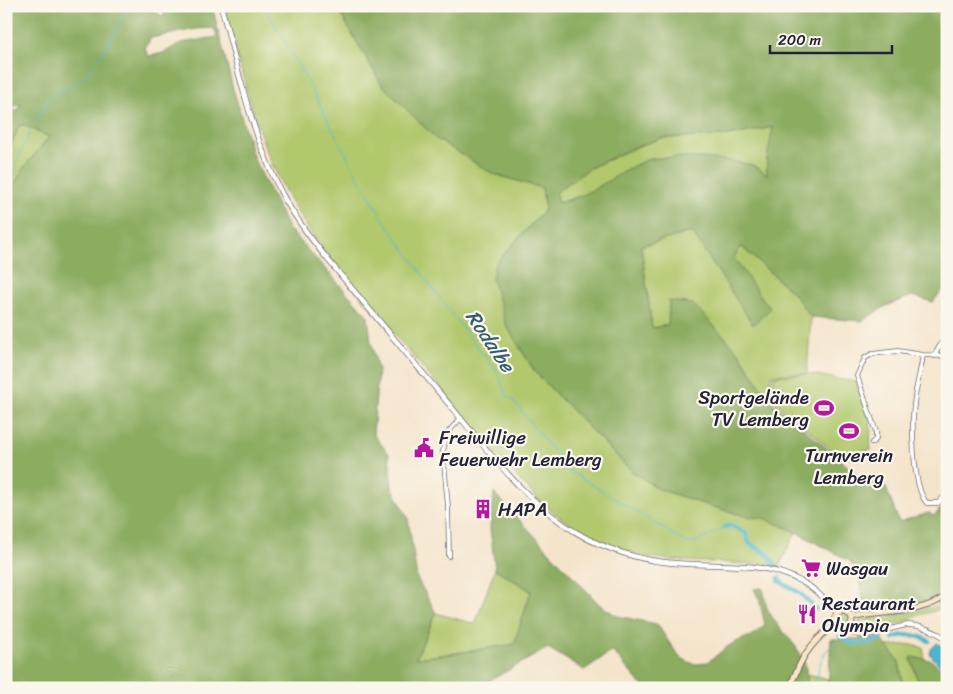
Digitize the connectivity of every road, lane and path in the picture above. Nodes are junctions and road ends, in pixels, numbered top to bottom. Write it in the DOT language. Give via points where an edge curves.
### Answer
graph roads {
  1 [pos="221,6"];
  2 [pos="947,334"];
  3 [pos="922,355"];
  4 [pos="934,356"];
  5 [pos="947,356"];
  6 [pos="461,418"];
  7 [pos="872,443"];
  8 [pos="947,494"];
  9 [pos="449,556"];
  10 [pos="947,595"];
  11 [pos="837,613"];
  12 [pos="852,618"];
  13 [pos="834,625"];
  14 [pos="848,629"];
  15 [pos="947,639"];
  16 [pos="790,688"];
  1 -- 6 [label="street" via="258,138 290,207 318,248"];
  2 -- 4 [label="street"];
  3 -- 4 [label="street"];
  3 -- 7 [label="street" via="893,351 872,354 863,361 857,376 876,432"];
  3 -- 8 [label="street" via="914,406 914,456 923,497 929,504 938,503"];
  4 -- 5 [label="street"];
  6 -- 9 [label="street" via="449,431 443,452"];
  6 -- 11 [label="street" via="531,497 586,538 647,560 748,566 785,574 811,588"];
  10 -- 12 [label="main road" via="924,607"];
  11 -- 12 [label="main road" via="847,612"];
  11 -- 13 [label="main road"];
  12 -- 14 [label="main road"];
  13 -- 14 [label="main road" via="842,630"];
  13 -- 16 [label="main road" via="802,657"];
  14 -- 15 [label="street" via="860,636 912,625"];
}
